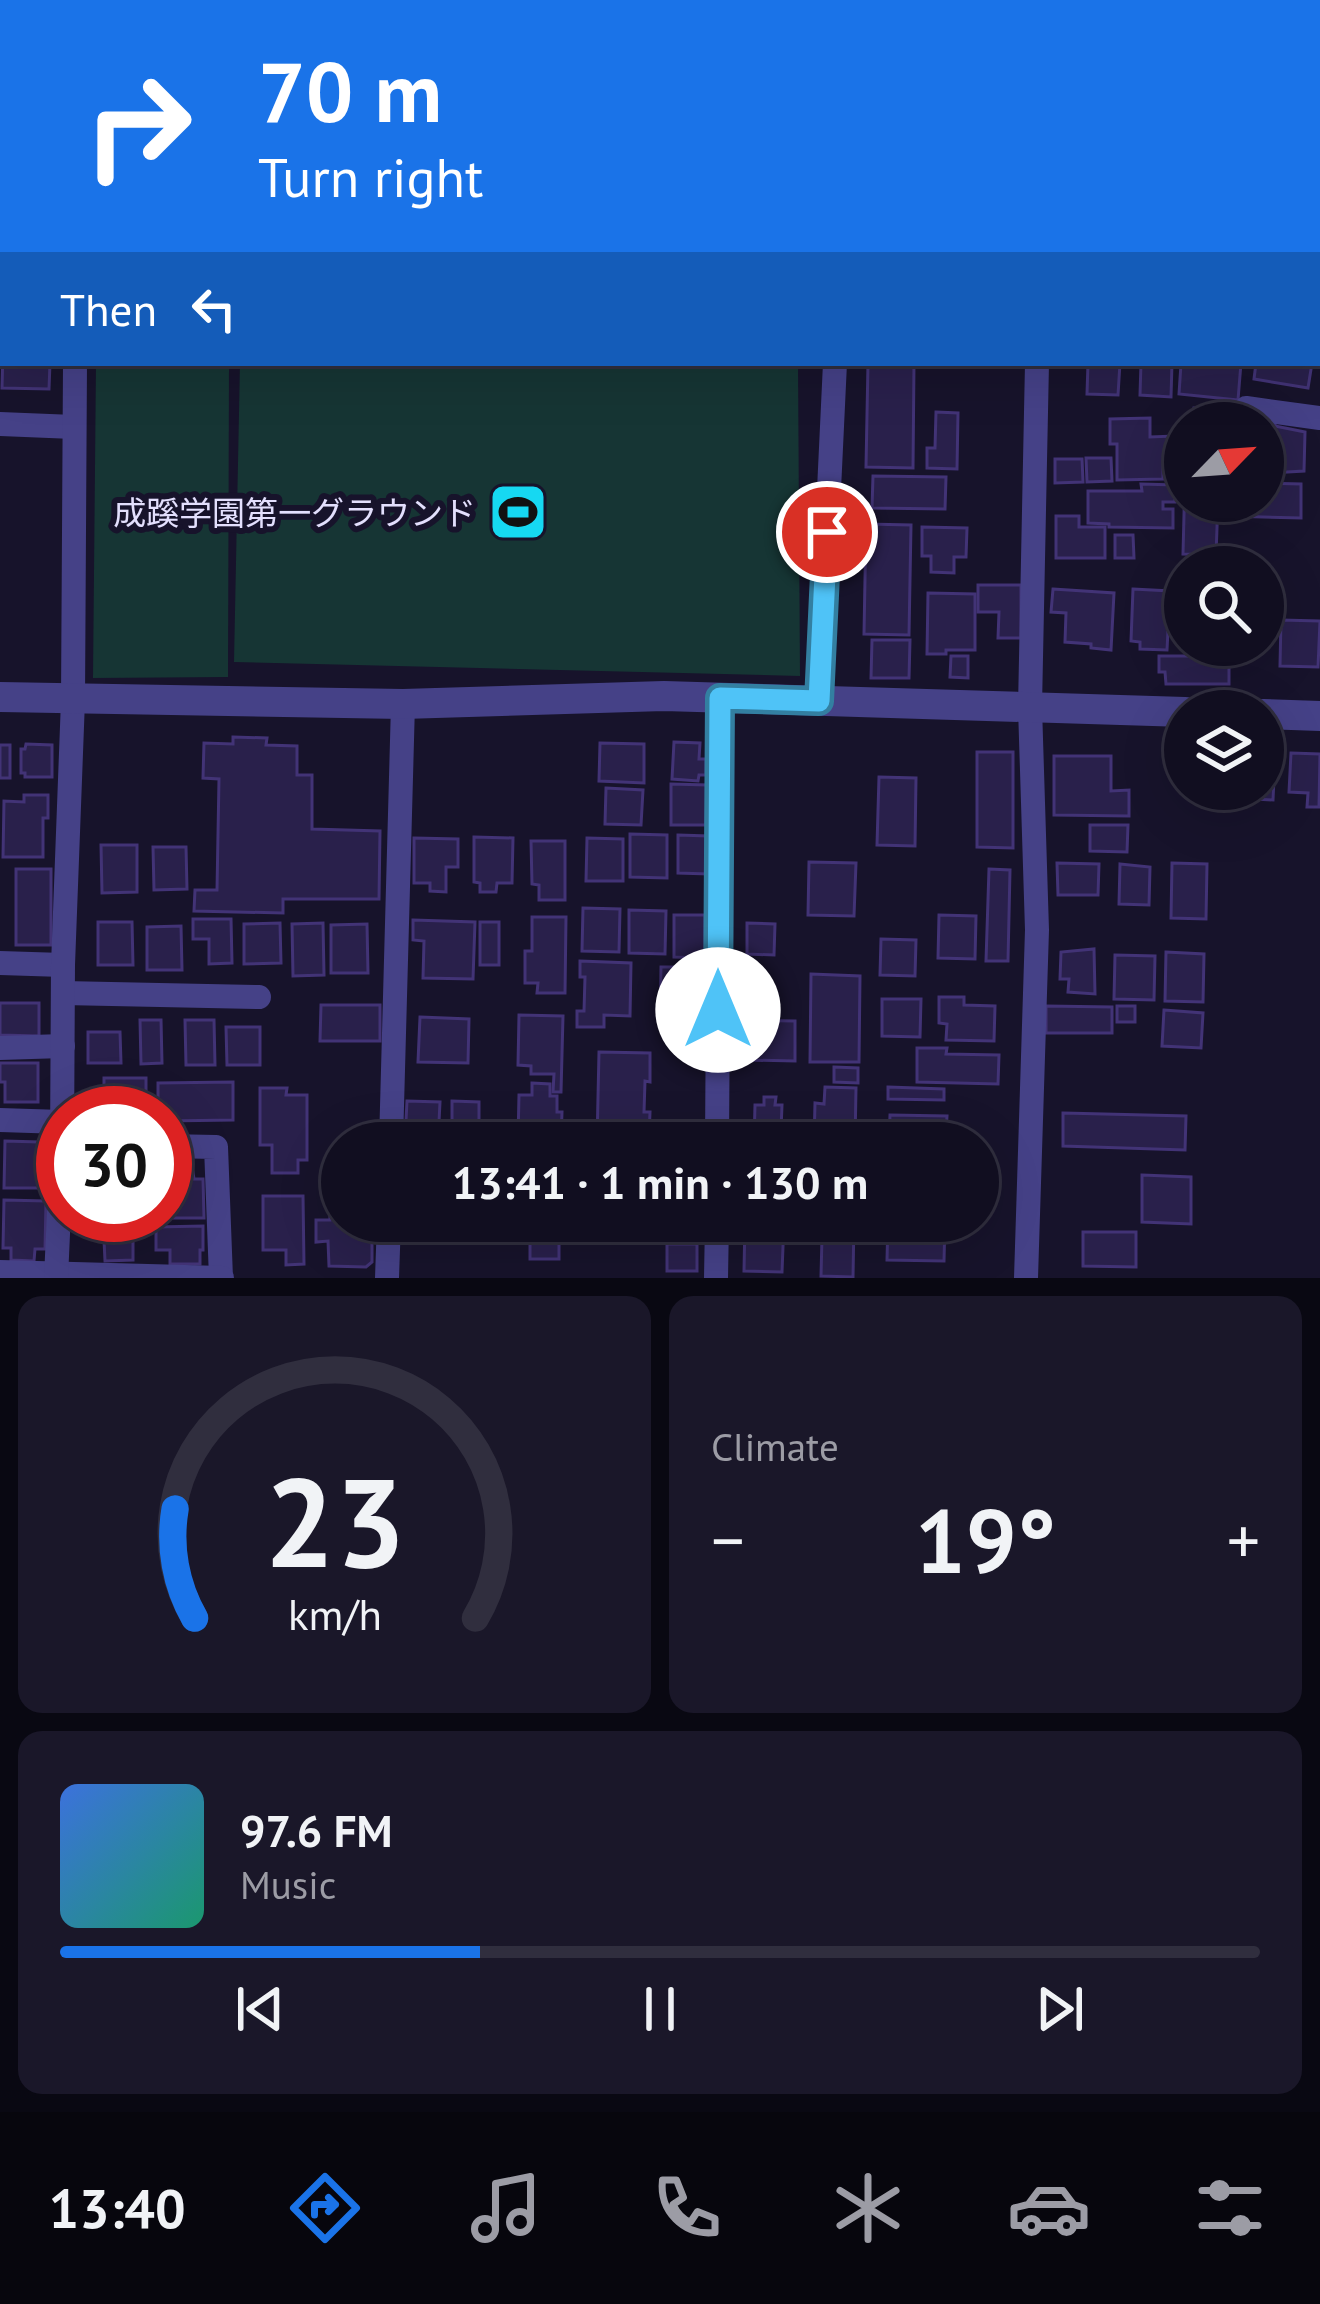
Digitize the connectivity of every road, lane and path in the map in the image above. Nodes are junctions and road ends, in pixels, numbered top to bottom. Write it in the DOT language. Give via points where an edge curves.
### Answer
graph roads {
  1 [pos="75,366"];
  2 [pos="836,366"];
  3 [pos="1037,366"];
  4 [pos="1284,413"];
  5 [pos="1320,418"];
  6 [pos="0,424"];
  7 [pos="74,427"];
  8 [pos="0,697"];
  9 [pos="720,698"];
  10 [pos="73,700"];
  11 [pos="819,701"];
  12 [pos="403,704"];
  13 [pos="1030,707"];
  14 [pos="1164,711"];
  15 [pos="1284,715"];
  16 [pos="1320,716"];
  17 [pos="0,963"];
  18 [pos="63,965"];
  19 [pos="63,993"];
  20 [pos="259,997"];
  21 [pos="63,1046"];
  22 [pos="0,1048"];
  23 [pos="62,1086"];
  24 [pos="0,1120"];
  25 [pos="36,1121"];
  26 [pos="392,1122"];
  27 [pos="717,1122"];
  28 [pos="192,1147"];
  29 [pos="58,1242"];
  30 [pos="388,1242"];
  31 [pos="717,1242"];
  32 [pos="0,1272"];
  33 [pos="56,1275"];
  34 [pos="221,1278"];
  35 [pos="387,1278"];
  36 [pos="716,1278"];
  37 [pos="1026,1278"];
  1 -- 7 [label="street"];
  2 -- 11 [label="street"];
  3 -- 13 [label="street"];
  4 -- 5 [label="street"];
  6 -- 7 [label="street"];
  7 -- 10 [label="street"];
  8 -- 10 [label="street"];
  9 -- 11 [label="street"];
  9 -- 12 [label="street"];
  9 -- 27 [label="street"];
  10 -- 12 [label="street"];
  10 -- 18 [label="street"];
  11 -- 13 [label="street"];
  12 -- 26 [label="street"];
  13 -- 14 [label="street"];
  13 -- 37 [label="street" via="1037,929"];
  15 -- 16 [label="street"];
  17 -- 18 [label="street"];
  18 -- 19 [label="street"];
  19 -- 20 [label="street"];
  19 -- 21 [label="street"];
  21 -- 22 [label="street"];
  21 -- 23 [label="street"];
  24 -- 25 [label="street"];
  28 -- 34 [label="street" via="216,1147"];
  29 -- 33 [label="street"];
  30 -- 35 [label="street"];
  31 -- 36 [label="street"];
  32 -- 33 [label="street"];
  33 -- 34 [label="street"];
}
